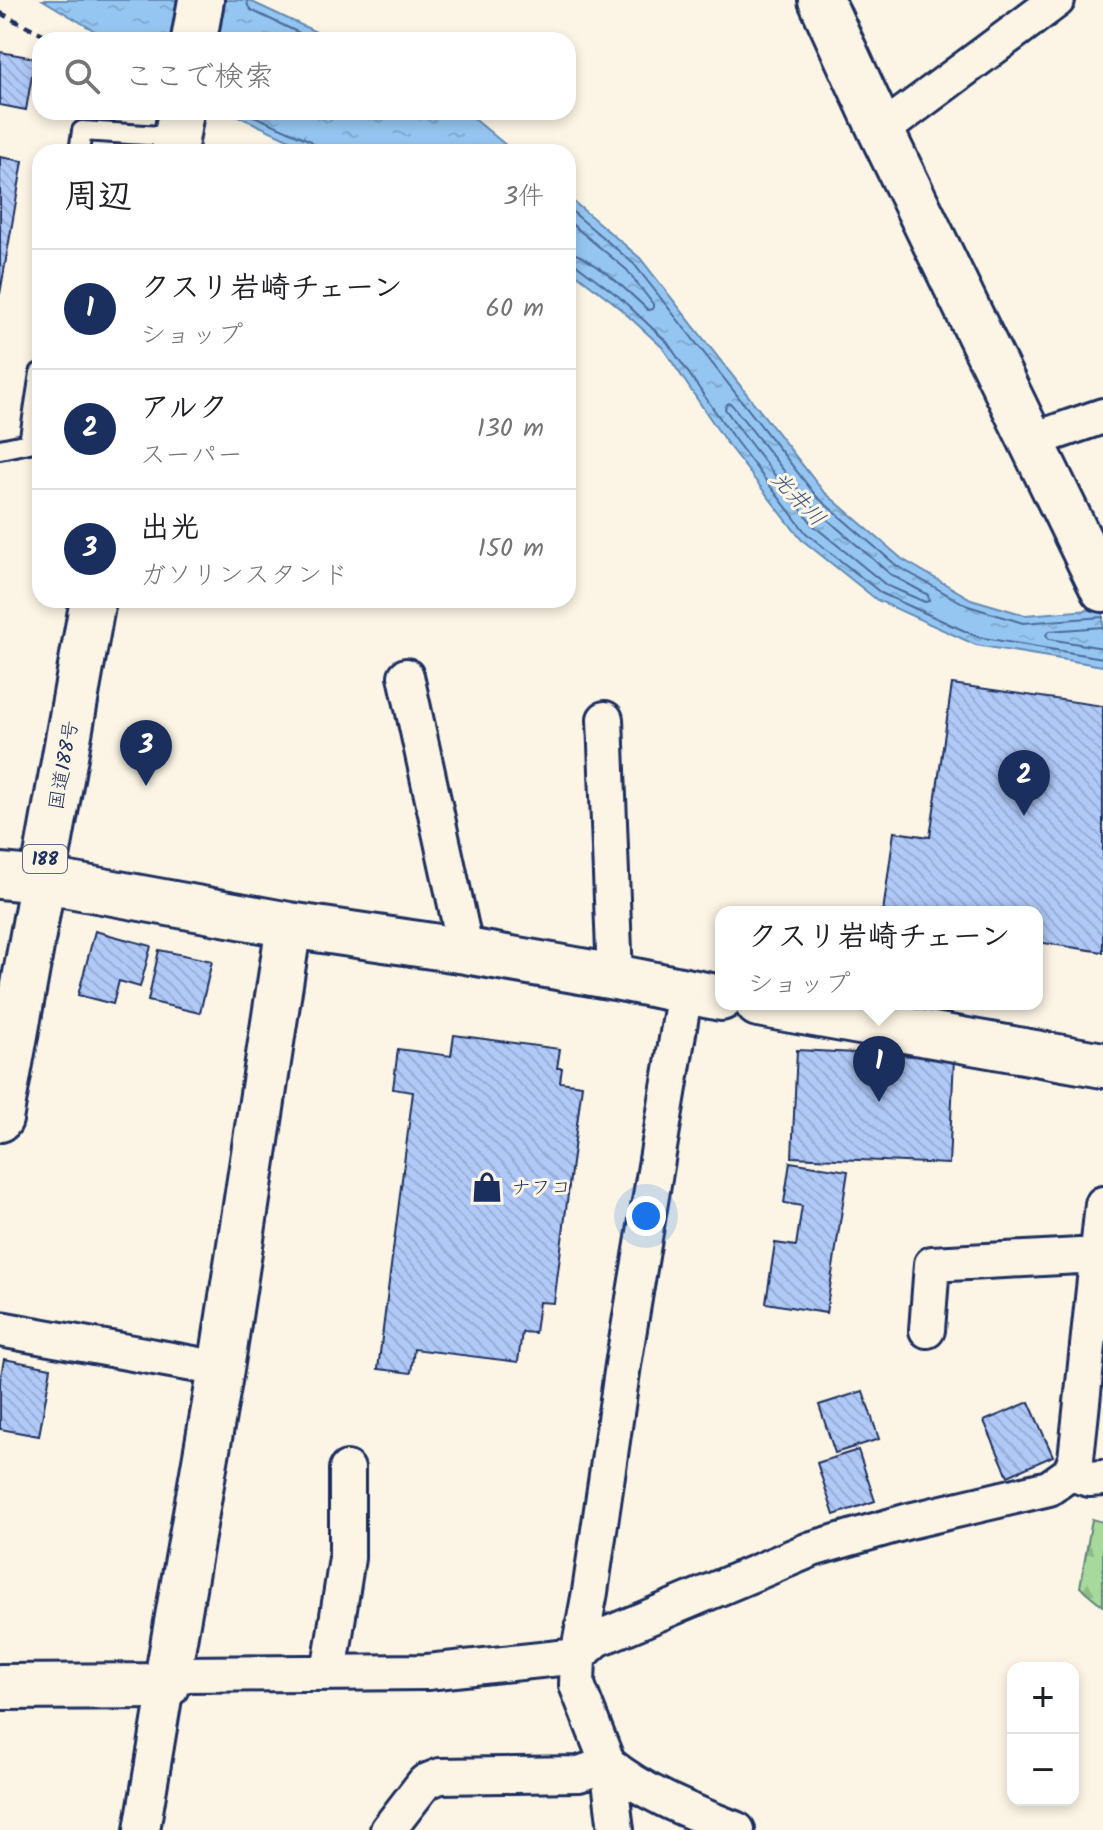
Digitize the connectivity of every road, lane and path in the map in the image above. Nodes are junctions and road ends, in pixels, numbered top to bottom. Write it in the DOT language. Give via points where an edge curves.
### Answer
graph roads {
  1 [pos="201,0"];
  2 [pos="821,0"];
  3 [pos="1057,0"];
  4 [pos="0,13"];
  5 [pos="38,32"];
  6 [pos="195,32"];
  7 [pos="881,131"];
  8 [pos="177,134"];
  9 [pos="80,144"];
  10 [pos="1103,416"];
  11 [pos="32,424"];
  12 [pos="1030,441"];
  13 [pos="0,449"];
  14 [pos="1103,589"];
  15 [pos="91,608"];
  16 [pos="406,676"];
  17 [pos="605,719"];
  18 [pos="21,878"];
  19 [pos="289,925"];
  20 [pos="466,951"];
  21 [pos="615,977"];
  22 [pos="703,994"];
  23 [pos="792,1010"];
  24 [pos="1103,1065"];
  25 [pos="0,1119"];
  26 [pos="1103,1204"];
  27 [pos="1097,1255"];
  28 [pos="0,1329"];
  29 [pos="927,1330"];
  30 [pos="221,1369"];
  31 [pos="347,1469"];
  32 [pos="1086,1475"];
  33 [pos="578,1656"];
  34 [pos="329,1673"];
  35 [pos="166,1686"];
  36 [pos="0,1687"];
  37 [pos="608,1764"];
  38 [pos="142,1830"];
  39 [pos="388,1830"];
  40 [pos="616,1830"];
  41 [pos="737,1830"];
  1 -- 6 [label="main road"];
  2 -- 7 [label="main road"];
  3 -- 7 [label="street"];
  4 -- 5 [label="path"];
  7 -- 12 [label="main road"];
  8 -- 9 [label="lane" via="82,131"];
  10 -- 12 [label="street"];
  11 -- 13 [label="lane" via="29,443"];
  12 -- 14 [label="main road"];
  15 -- 18 [label="main road, 国道188号 / 188"];
  16 -- 20 [label="street"];
  17 -- 21 [label="street"];
  18 -- 19 [label="main road"];
  18 -- 25 [label="main road, 国道188号 / 188"];
  19 -- 20 [label="main road"];
  19 -- 30 [label="main road"];
  20 -- 21 [label="main road"];
  21 -- 22 [label="main road"];
  22 -- 33 [label="street" via="623,1365"];
  23 -- 24 [label="main road"];
  26 -- 27 [label="street"];
  27 -- 29 [label="street" via="932,1264"];
  27 -- 32 [label="street" via="1076,1459"];
  28 -- 30 [label="street"];
  30 -- 35 [label="main road"];
  31 -- 34 [label="street" via="347,1558"];
  32 -- 33 [label="street" via="812,1549 597,1639"];
  33 -- 34 [label="street" via="427,1672"];
  33 -- 37 [label="street" via="577,1685"];
  34 -- 35 [label="street" via="184,1674"];
  35 -- 36 [label="main road"];
  35 -- 38 [label="street"];
  37 -- 39 [label="street" via="579,1774 440,1776 425,1782"];
  37 -- 40 [label="street"];
  37 -- 41 [label="street" via="673,1804"];
}
